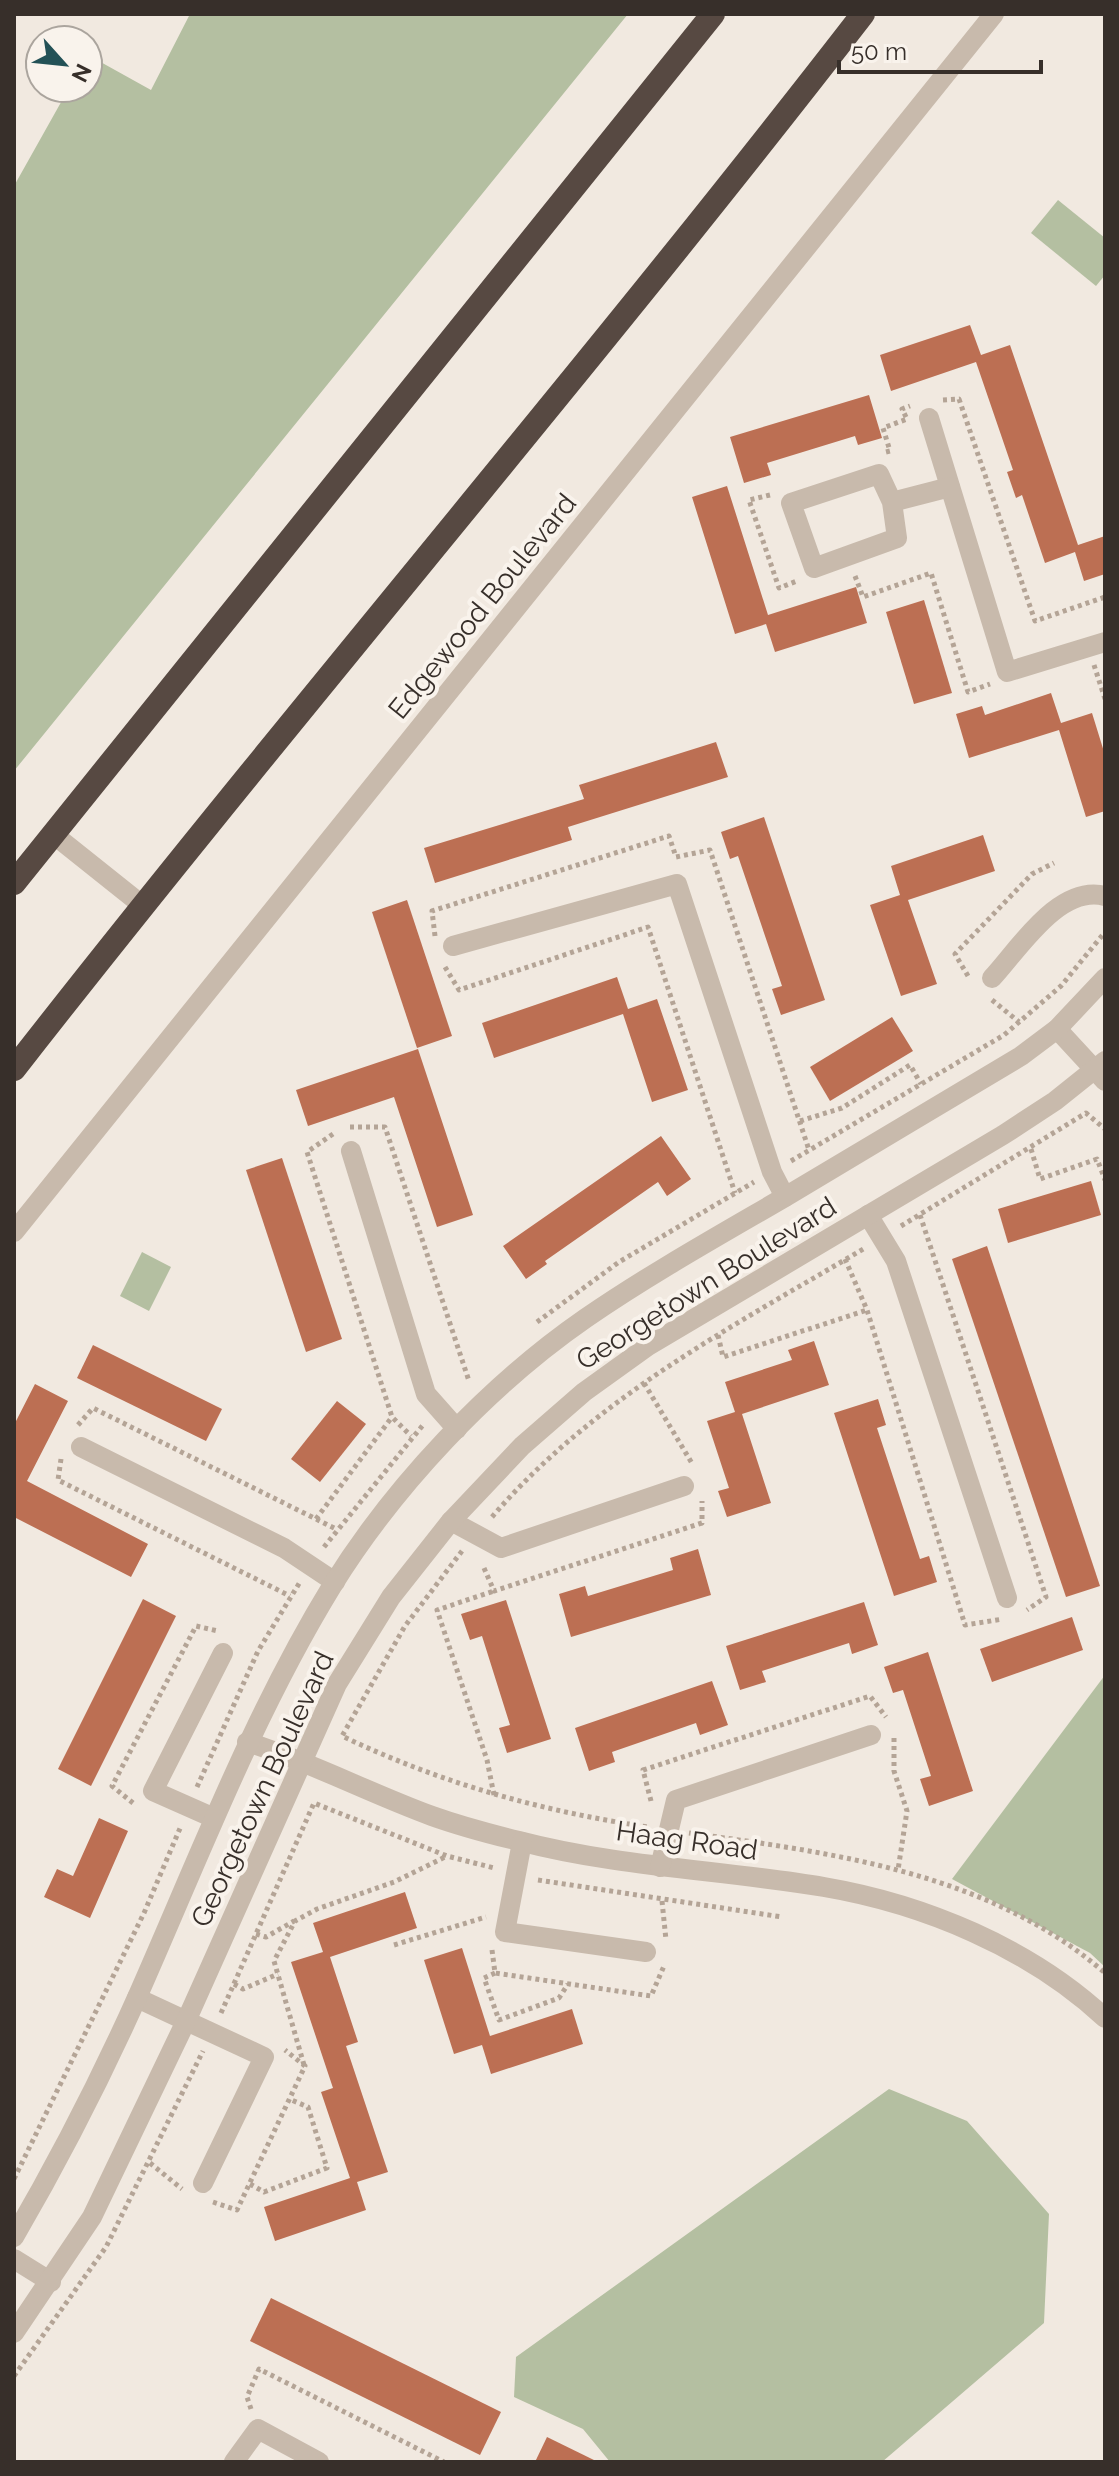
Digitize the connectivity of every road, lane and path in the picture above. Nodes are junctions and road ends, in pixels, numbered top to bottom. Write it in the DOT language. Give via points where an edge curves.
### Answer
graph roads {
  1 [pos="713,14"];
  2 [pos="863,14"];
  3 [pos="994,14"];
  4 [pos="924,408"];
  5 [pos="877,455"];
  6 [pos="950,487"];
  7 [pos="777,493"];
  8 [pos="892,502"];
  9 [pos="853,570"];
  10 [pos="804,578"];
  11 [pos="1105,597"];
  12 [pos="1105,642"];
  13 [pos="1092,660"];
  14 [pos="997,682"];
  15 [pos="1105,699"];
  16 [pos="53,834"];
  17 [pos="14,883"];
  18 [pos="1105,896"];
  19 [pos="142,905"];
  20 [pos="442,947"];
  21 [pos="992,978"];
  22 [pos="1105,978"];
  23 [pos="1057,1029"];
  24 [pos="14,1069"];
  25 [pos="1102,1071"];
  26 [pos="921,1084"];
  27 [pos="800,1121"];
  28 [pos="1105,1129"];
  29 [pos="1031,1149"];
  30 [pos="809,1150"];
  31 [pos="351,1151"];
  32 [pos="1105,1180"];
  33 [pos="735,1193"];
  34 [pos="785,1197"];
  35 [pos="868,1215"];
  36 [pos="14,1232"];
  37 [pos="882,1238"];
  38 [pos="867,1310"];
  39 [pos="718,1335"];
  40 [pos="392,1417"];
  41 [pos="457,1429"];
  42 [pos="81,1447"];
  43 [pos="684,1486"];
  44 [pos="316,1519"];
  45 [pos="451,1521"];
  46 [pos="476,1535"];
  47 [pos="335,1582"];
  48 [pos="494,1591"];
  49 [pos="1007,1598"];
  50 [pos="223,1653"];
  51 [pos="871,1735"];
  52 [pos="247,1742"];
  53 [pos="301,1759"];
  54 [pos="494,1796"];
  55 [pos="214,1818"];
  56 [pos="667,1830"];
  57 [pos="522,1842"];
  58 [pos="447,1856"];
  59 [pos="660,1867"];
  60 [pos="516,1874"];
  61 [pos="495,1914"];
  62 [pos="782,1917"];
  63 [pos="295,1921"];
  64 [pos="256,1934"];
  65 [pos="394,1945"];
  66 [pos="646,1952"];
  67 [pos="495,1973"];
  68 [pos="1105,1973"];
  69 [pos="278,1974"];
  70 [pos="234,1984"];
  71 [pos="568,1984"];
  72 [pos="137,1998"];
  73 [pos="1105,2018"];
  74 [pos="187,2019"];
  75 [pos="213,2032"];
  76 [pos="305,2066"];
  77 [pos="289,2099"];
  78 [pos="203,2183"];
  79 [pos="250,2184"];
  80 [pos="14,2237"];
  81 [pos="14,2259"];
  82 [pos="51,2282"];
  83 [pos="14,2333"];
  84 [pos="14,2376"];
  85 [pos="258,2429"];
  86 [pos="234,2462"];
  87 [pos="319,2462"];
  88 [pos="444,2462"];
  1 -- 16 [label="highway"];
  2 -- 19 [label="highway" via="742,170"];
  3 -- 36 [label="street, Edgewood Boulevard"];
  4 -- 5 [label="path" via="902,409 907,419 883,428 890,451"];
  4 -- 6 [label="street"];
  4 -- 11 [label="path" via="959,399 1035,621"];
  6 -- 8 [label="street"];
  6 -- 12 [label="street" via="1007,672"];
  7 -- 10 [label="path" via="749,500 779,588"];
  8 -- 8 [label="street" via="879,474 791,503 814,568 897,538"];
  9 -- 14 [label="path" via="863,597 931,573 968,692"];
  13 -- 15 [label="path"];
  16 -- 17 [label="highway"];
  16 -- 19 [label="street"];
  18 -- 21 [label="street" via="1077,897 1056,909"];
  19 -- 24 [label="highway"];
  20 -- 27 [label="path" via="432,911 669,836 676,857 710,850"];
  20 -- 33 [label="path" via="459,990 648,927"];
  20 -- 34 [label="street" via="677,884 772,1172"];
  22 -- 23 [label="street, Georgetown Boulevard"];
  23 -- 25 [label="street"];
  23 -- 34 [label="street, Georgetown Boulevard" via="1021,1056"];
  25 -- 35 [label="street, Georgetown Boulevard"];
  26 -- 27 [label="path" via="910,1065 842,1108"];
  27 -- 30 [label="path"];
  28 -- 29 [label="path" via="1086,1113"];
  29 -- 32 [label="path" via="1040,1179 1097,1159"];
  29 -- 37 [label="path"];
  31 -- 41 [label="street" via="426,1394"];
  34 -- 41 [label="street, Georgetown Boulevard" via="582,1321"];
  35 -- 37 [label="street"];
  35 -- 45 [label="street, Georgetown Boulevard" via="648,1346 597,1383 522,1446"];
  37 -- 39 [label="path"];
  37 -- 49 [label="street" via="896,1261"];
  38 -- 39 [label="path" via="723,1357"];
  39 -- 46 [label="path" via="583,1428"];
  40 -- 44 [label="path"];
  41 -- 47 [label="street, Georgetown Boulevard" via="410,1481"];
  42 -- 47 [label="street" via="284,1548"];
  43 -- 46 [label="street" via="501,1548"];
  45 -- 46 [label="street"];
  45 -- 53 [label="street, Georgetown Boulevard" via="383,1610 337,1684"];
  46 -- 54 [label="path" via="405,1626 342,1736 401,1764"];
  47 -- 52 [label="street, Georgetown Boulevard"];
  48 -- 54 [label="path" via="437,1610"];
  50 -- 55 [label="street" via="153,1791"];
  51 -- 56 [label="street" via="676,1800"];
  52 -- 53 [label="street, Haag Road"];
  52 -- 55 [label="street, Georgetown Boulevard"];
  53 -- 57 [label="street, Haag Road" via="432,1816"];
  53 -- 74 [label="street, Georgetown Boulevard"];
  54 -- 56 [label="path"];
  55 -- 72 [label="street, Georgetown Boulevard"];
  56 -- 59 [label="street"];
  56 -- 68 [label="path" via="838,1854 972,1893 1035,1926"];
  57 -- 59 [label="street, Haag Road"];
  57 -- 60 [label="street"];
  58 -- 60 [label="path"];
  58 -- 63 [label="path"];
  58 -- 64 [label="path" via="314,1803"];
  59 -- 73 [label="street, Haag Road" via="826,1888 899,1906 966,1930 1029,1962"];
  60 -- 62 [label="path"];
  60 -- 66 [label="street" via="505,1932"];
  61 -- 65 [label="path"];
  63 -- 64 [label="path" via="266,1937"];
  63 -- 69 [label="path" via="274,1961"];
  64 -- 70 [label="path"];
  67 -- 71 [label="path" via="484,1978 499,2020 559,1998"];
  69 -- 70 [label="path" via="243,1989"];
  69 -- 76 [label="path"];
  70 -- 75 [label="path"];
  72 -- 74 [label="street"];
  72 -- 80 [label="street, Georgetown Boulevard" via="53,2170"];
  74 -- 75 [label="street"];
  74 -- 82 [label="street, Georgetown Boulevard" via="92,2217"];
  75 -- 78 [label="street" via="264,2057"];
  75 -- 84 [label="path" via="106,2247"];
  77 -- 79 [label="path" via="308,2107 327,2168 264,2192"];
  81 -- 82 [label="street"];
  82 -- 83 [label="street, Georgetown Boulevard"];
  85 -- 86 [label="street"];
  85 -- 87 [label="street"];
  85 -- 88 [label="path" via="247,2397 259,2369"];
}
